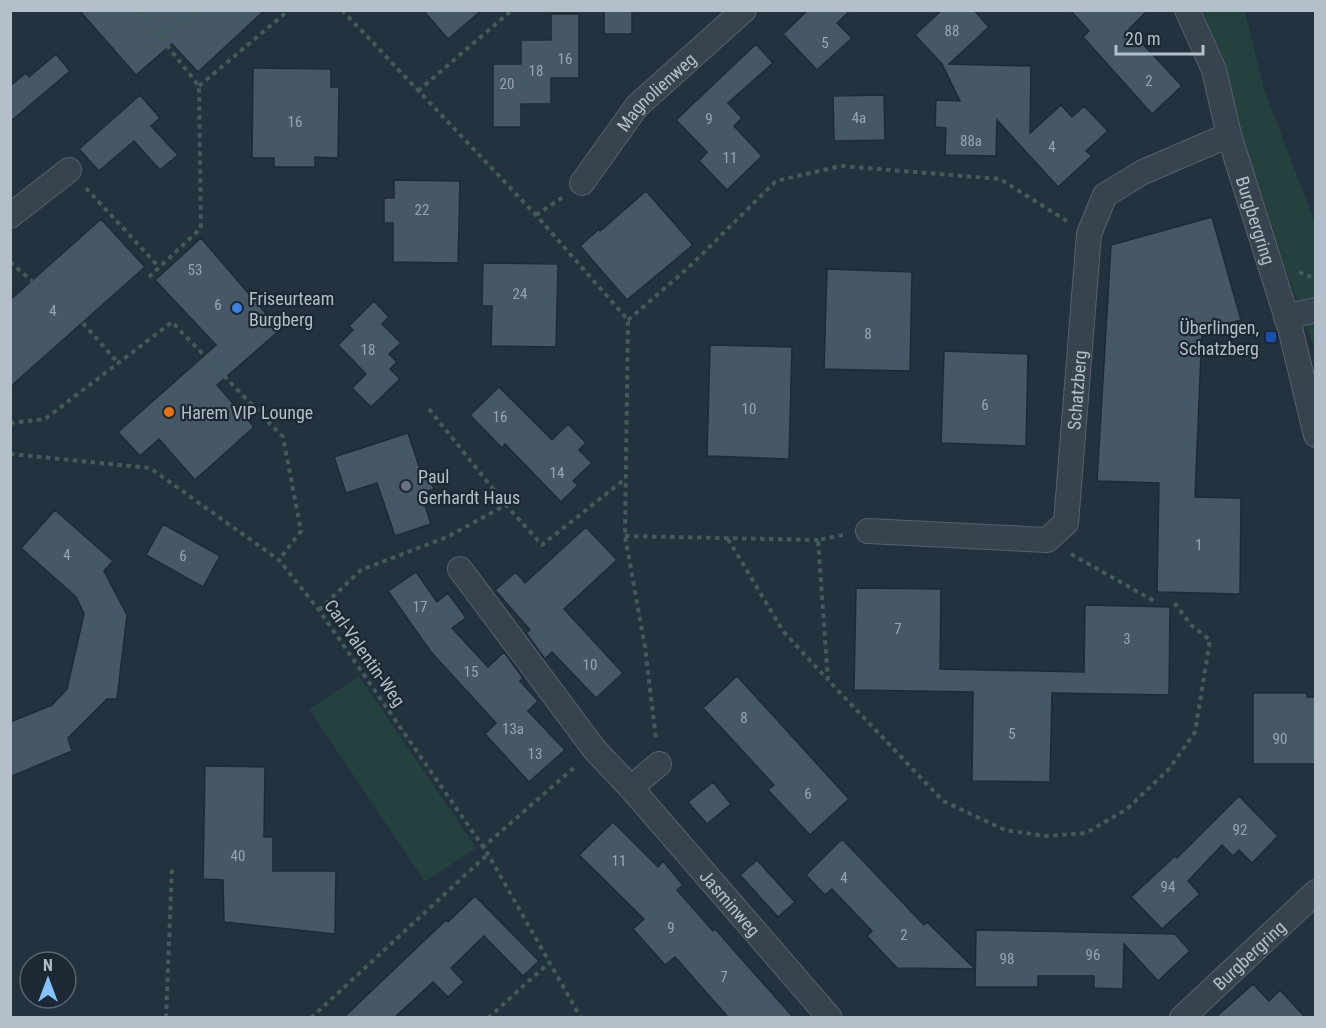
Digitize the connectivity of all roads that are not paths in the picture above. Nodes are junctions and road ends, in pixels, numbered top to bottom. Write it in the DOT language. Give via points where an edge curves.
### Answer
graph roads {
  1 [pos="744,10"];
  2 [pos="1187,10"];
  3 [pos="1229,135"];
  4 [pos="69,170"];
  5 [pos="582,183"];
  6 [pos="10,216"];
  7 [pos="1316,310"];
  8 [pos="1286,317"];
  9 [pos="1316,435"];
  10 [pos="867,531"];
  11 [pos="460,569"];
  12 [pos="659,764"];
  13 [pos="631,788"];
  14 [pos="1316,892"];
  15 [pos="830,1017"];
  16 [pos="1182,1017"];
  1 -- 5 [label="street, Magnolienweg" via="637,106"];
  2 -- 3 [label="street, Burgbergring" via="1214,70"];
  3 -- 8 [label="street, Burgbergring"];
  3 -- 10 [label="street, Schatzberg" via="1143,172 1105,195 1089,234 1066,523 1047,540"];
  4 -- 6 [label="street"];
  7 -- 8 [label="street"];
  8 -- 9 [label="street, Burgbergring"];
  11 -- 13 [label="street, Jasminweg" via="595,750"];
  12 -- 13 [label="street"];
  13 -- 15 [label="street, Jasminweg"];
  14 -- 16 [label="street, Burgbergring"];
}
